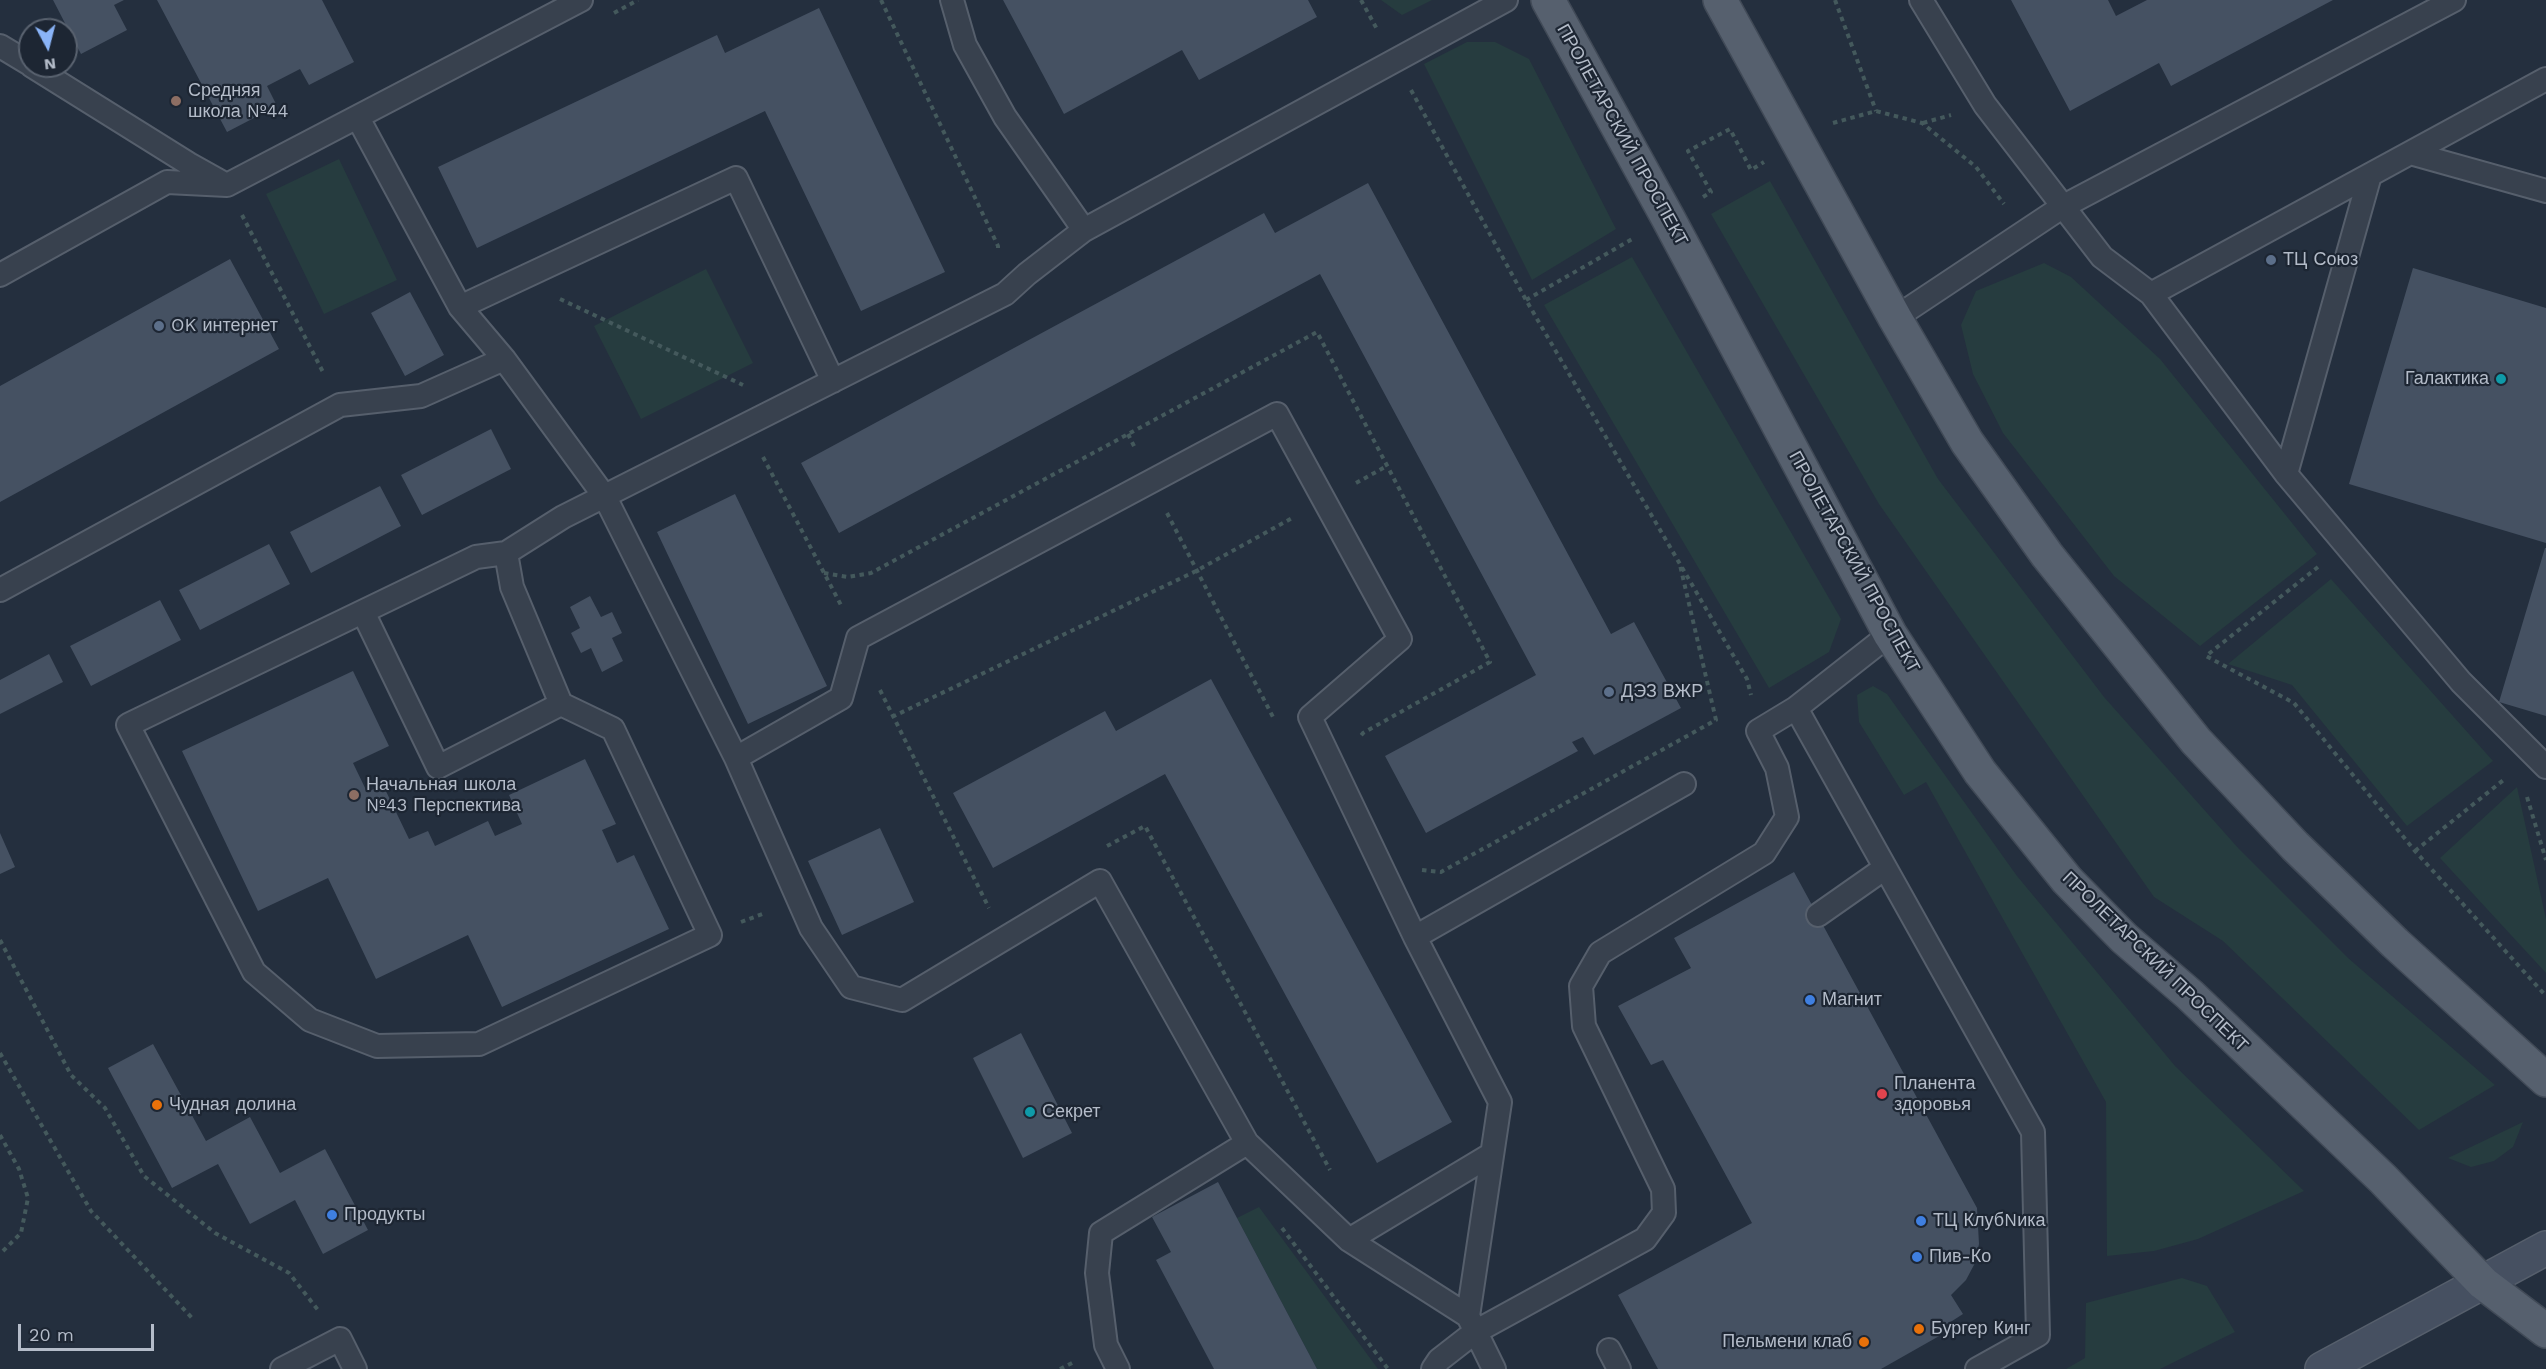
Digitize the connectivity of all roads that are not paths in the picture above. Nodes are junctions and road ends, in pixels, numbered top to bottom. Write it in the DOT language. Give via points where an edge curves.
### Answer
graph roads {
  1 [pos="581,0"];
  2 [pos="952,0"];
  3 [pos="1506,0"];
  4 [pos="1548,0"];
  5 [pos="1720,0"];
  6 [pos="1921,0"];
  7 [pos="2454,0"];
  8 [pos="0,46"];
  9 [pos="18,57"];
  10 [pos="52,78"];
  11 [pos="2546,79"];
  12 [pos="358,117"];
  13 [pos="2410,153"];
  14 [pos="2370,175"];
  15 [pos="227,185"];
  16 [pos="2546,191"];
  17 [pos="2062,207"];
  18 [pos="1084,230"];
  19 [pos="0,275"];
  20 [pos="2151,294"];
  21 [pos="460,307"];
  22 [pos="1895,318"];
  23 [pos="504,359"];
  24 [pos="833,381"];
  25 [pos="2286,474"];
  26 [pos="605,497"];
  27 [pos="506,553"];
  28 [pos="0,590"];
  29 [pos="363,612"];
  30 [pos="1890,634"];
  31 [pos="561,704"];
  32 [pos="1796,708"];
  33 [pos="736,758"];
  34 [pos="2546,768"];
  35 [pos="1684,784"];
  36 [pos="1885,868"];
  37 [pos="1818,915"];
  38 [pos="1415,937"];
  39 [pos="2546,1080"];
  40 [pos="1247,1143"];
  41 [pos="1492,1154"];
  42 [pos="1349,1240"];
  43 [pos="2546,1248"];
  44 [pos="2483,1283"];
  45 [pos="1472,1324"];
  46 [pos="2546,1331"];
  47 [pos="282,1369"];
  48 [pos="355,1369"];
  49 [pos="1118,1369"];
  50 [pos="1433,1369"];
  51 [pos="1494,1369"];
  52 [pos="1977,1369"];
  53 [pos="2322,1369"];
  1 -- 12 [label="lane"];
  2 -- 18 [label="lane" via="965,45 1005,117"];
  3 -- 18 [label="lane"];
  4 -- 30 [label="main road, ПРОЛЕТАРСКИЙ ПРОСПЕКТ"];
  5 -- 22 [label="main road"];
  6 -- 17 [label="lane" via="1985,105"];
  7 -- 17 [label="lane"];
  8 -- 9 [label="lane"];
  10 -- 15 [label="lane"];
  11 -- 13 [label="lane"];
  12 -- 15 [label="lane"];
  12 -- 21 [label="lane"];
  13 -- 14 [label="lane"];
  13 -- 16 [label="lane"];
  14 -- 20 [label="lane"];
  14 -- 25 [label="lane"];
  15 -- 19 [label="lane" via="167,183"];
  17 -- 20 [label="lane" via="2102,257"];
  17 -- 22 [label="lane"];
  18 -- 24 [label="lane" via="1005,294"];
  20 -- 25 [label="lane"];
  21 -- 23 [label="lane"];
  21 -- 24 [label="lane" via="736,178"];
  22 -- 39 [label="main road" via="1967,442 2047,555 2196,741 2295,846"];
  23 -- 26 [label="lane"];
  23 -- 28 [label="lane" via="421,396 340,405"];
  24 -- 26 [label="lane"];
  25 -- 34 [label="lane" via="2461,682"];
  26 -- 27 [label="lane" via="563,517"];
  26 -- 33 [label="lane"];
  27 -- 29 [label="lane" via="476,557"];
  27 -- 31 [label="lane" via="512,586"];
  29 -- 31 [label="lane" via="438,767"];
  29 -- 31 [label="lane" via="128,725 254,972 310,1020 377,1046 479,1044 710,935 613,729"];
  30 -- 32 [label="lane"];
  30 -- 44 [label="main road, ПРОЛЕТАРСКИЙ ПРОСПЕКТ" via="1980,772 2067,880 2383,1179"];
  32 -- 36 [label="lane"];
  32 -- 45 [label="lane" via="1758,731 1777,768 1787,817 1764,853 1600,953 1581,986 1584,1026 1663,1189 1664,1213 1645,1239"];
  33 -- 38 [label="lane" via="841,699 858,638 1277,414 1400,639 1310,717"];
  33 -- 40 [label="lane" via="811,928 851,987 902,1000 1100,881"];
  35 -- 38 [label="lane"];
  36 -- 37 [label="lane"];
  36 -- 52 [label="lane" via="2033,1132 2038,1335"];
  38 -- 41 [label="lane" via="1500,1102"];
  40 -- 42 [label="lane"];
  40 -- 49 [label="lane" via="1101,1233 1097,1274 1106,1345"];
  41 -- 42 [label="lane"];
  41 -- 45 [label="lane"];
  42 -- 45 [label="lane"];
  43 -- 44 [label="main road"];
  44 -- 46 [label="main road, ПРОЛЕТАРСКИЙ ПРОСПЕКТ"];
  44 -- 53 [label="main road"];
  45 -- 50 [label="lane"];
  45 -- 51 [label="lane"];
  47 -- 48 [label="lane" via="340,1339"];
}
